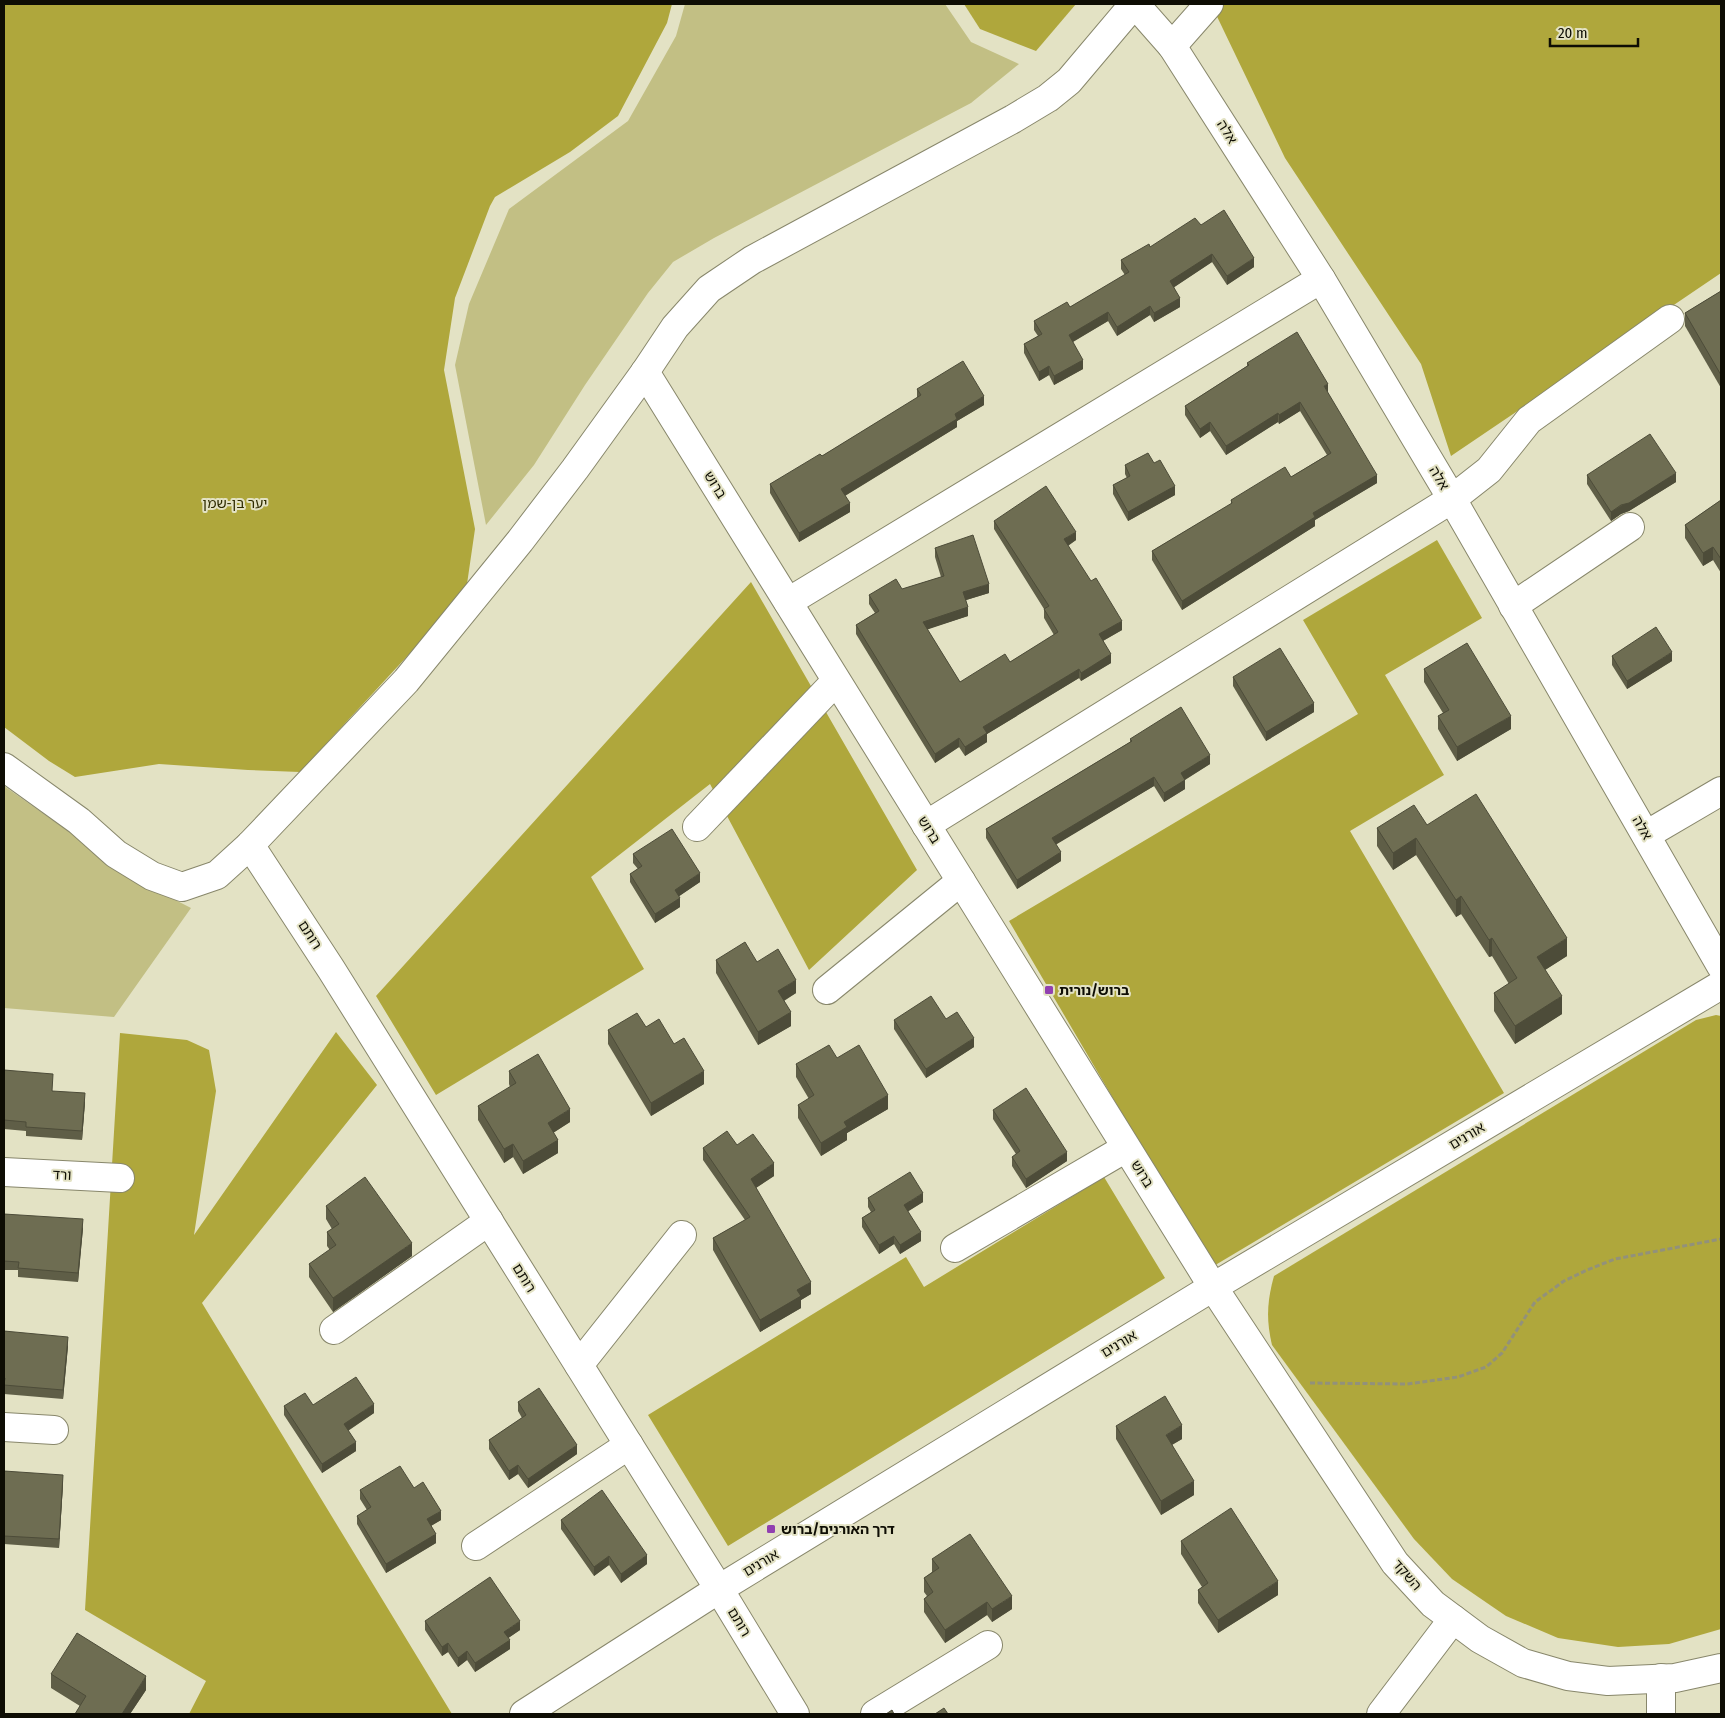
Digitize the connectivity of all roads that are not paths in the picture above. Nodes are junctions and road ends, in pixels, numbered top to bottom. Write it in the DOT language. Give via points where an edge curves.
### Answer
graph roads {
  1 [pos="1134,4"];
  2 [pos="1209,4"];
  3 [pos="1172,46"];
  4 [pos="1320,279"];
  5 [pos="1670,320"];
  6 [pos="645,372"];
  7 [pos="1452,499"];
  8 [pos="1630,527"];
  9 [pos="788,602"];
  10 [pos="1513,606"];
  11 [pos="836,681"];
  12 [pos="4,767"];
  13 [pos="1721,791"];
  14 [pos="926,825"];
  15 [pos="697,826"];
  16 [pos="1646,835"];
  17 [pos="250,845"];
  18 [pos="961,881"];
  19 [pos="1721,966"];
  20 [pos="1721,985"];
  21 [pos="827,990"];
  22 [pos="1126,1148"];
  23 [pos="4,1172"];
  24 [pos="120,1178"];
  25 [pos="489,1221"];
  26 [pos="682,1235"];
  27 [pos="955,1248"];
  28 [pos="1213,1287"];
  29 [pos="334,1330"];
  30 [pos="579,1365"];
  31 [pos="4,1428"];
  32 [pos="54,1430"];
  33 [pos="629,1445"];
  34 [pos="476,1546"];
  35 [pos="719,1589"];
  36 [pos="1453,1619"];
  37 [pos="988,1645"];
  38 [pos="1721,1668"];
  39 [pos="1661,1678"];
  40 [pos="524,1714"];
  41 [pos="795,1714"];
  42 [pos="874,1714"];
  43 [pos="1382,1714"];
  44 [pos="1660,1714"];
  1 -- 3 [label="street, אלה"];
  1 -- 6 [label="street" via="1069,82 1048,98 752,260 709,289 675,326"];
  2 -- 3 [label="street"];
  3 -- 4 [label="street, אלה"];
  4 -- 7 [label="street, אלה"];
  4 -- 9 [label="street"];
  5 -- 7 [label="street" via="1529,420 1489,470"];
  6 -- 9 [label="street, ברוש"];
  6 -- 17 [label="street" via="520,541 406,681"];
  7 -- 10 [label="street, אלה"];
  7 -- 14 [label="street"];
  8 -- 10 [label="street"];
  9 -- 11 [label="street, ברוש"];
  10 -- 16 [label="street, אלה"];
  11 -- 14 [label="street, ברוש"];
  11 -- 15 [label="street"];
  12 -- 17 [label="street" via="79,821 116,854 152,876 182,887 217,875"];
  13 -- 16 [label="street"];
  14 -- 18 [label="street, ברוש"];
  16 -- 19 [label="street, אלה"];
  17 -- 25 [label="street, רותם"];
  18 -- 21 [label="street"];
  18 -- 22 [label="street, ברוש"];
  20 -- 28 [label="street, אורנים"];
  22 -- 27 [label="street"];
  22 -- 28 [label="street, ברוש"];
  23 -- 24 [label="street, ורד"];
  25 -- 29 [label="street"];
  25 -- 30 [label="street, רותם"];
  26 -- 30 [label="street"];
  28 -- 35 [label="street, אורנים"];
  28 -- 36 [label="street, השקד" via="1395,1563 1433,1604"];
  30 -- 33 [label="street, רותם"];
  31 -- 32 [label="street"];
  33 -- 34 [label="street"];
  33 -- 35 [label="street, רותם"];
  35 -- 40 [label="street, אורנים"];
  35 -- 41 [label="street, רותם"];
  36 -- 39 [label="street, השקד" via="1480,1639 1523,1663 1568,1676 1608,1680"];
  36 -- 43 [label="street"];
  37 -- 42 [label="street"];
  38 -- 39 [label="street, השקד"];
  39 -- 44 [label="street"];
}
